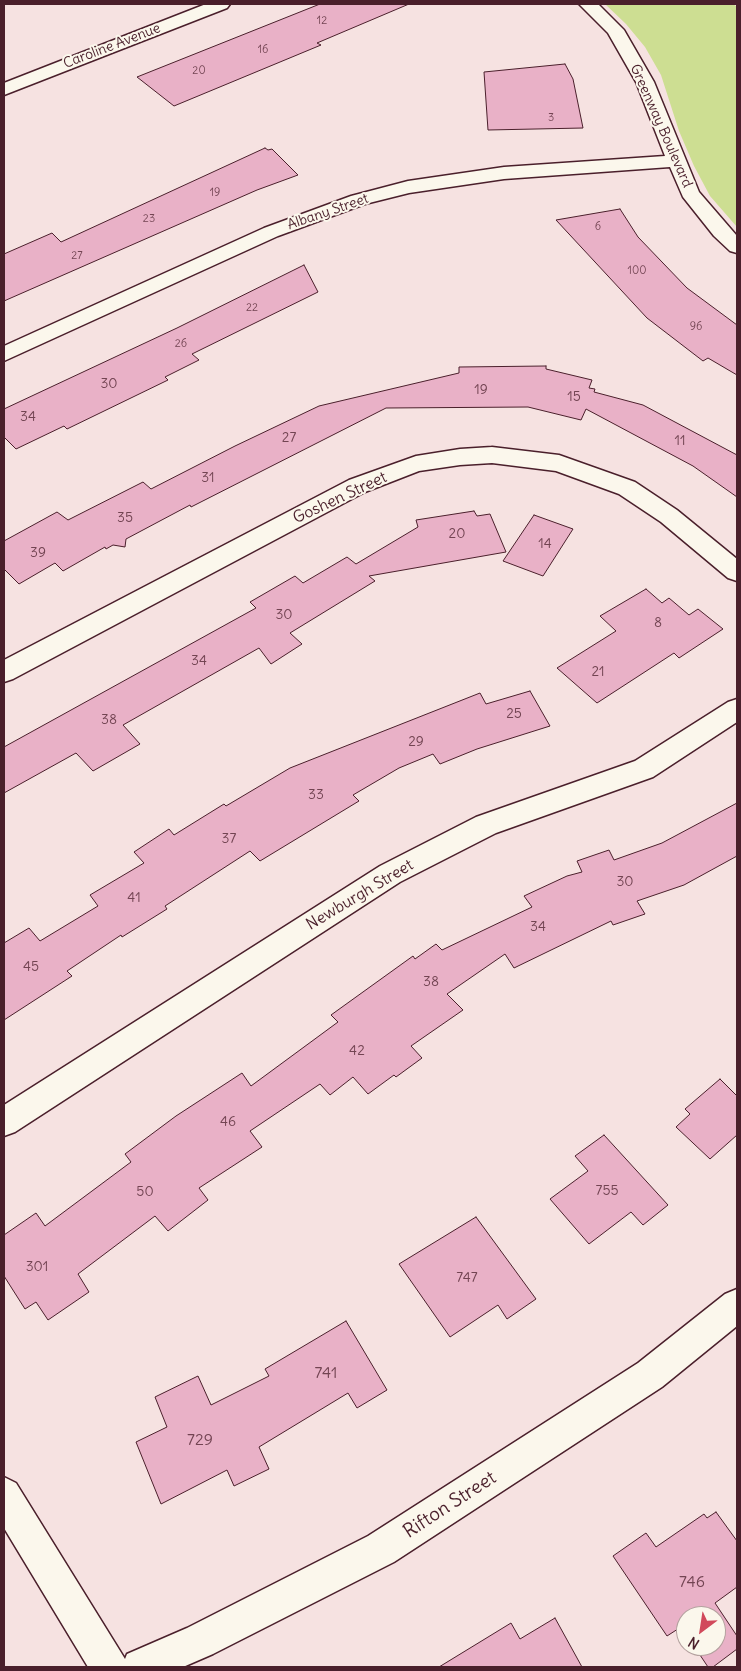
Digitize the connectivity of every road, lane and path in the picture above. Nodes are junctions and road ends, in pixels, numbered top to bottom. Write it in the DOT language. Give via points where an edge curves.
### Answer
graph roads {
  1 [pos="221,4"];
  2 [pos="588,4"];
  3 [pos="4,89"];
  4 [pos="677,161"];
  5 [pos="737,247"];
  6 [pos="4,354"];
  7 [pos="737,572"];
  8 [pos="4,672"];
  9 [pos="737,709"];
  10 [pos="4,1122"];
  11 [pos="737,1305"];
  12 [pos="4,1495"];
  13 [pos="109,1667"];
  14 [pos="140,1667"];
  1 -- 3 [label="street, Caroline Avenue"];
  2 -- 4 [label="street, Greenway Boulevard" via="615,30 645,82"];
  4 -- 5 [label="street, Greenway Boulevard" via="690,193"];
  4 -- 6 [label="street, Albany Street" via="504,173 408,187 358,200 271,232"];
  7 -- 8 [label="street, Goshen Street" via="669,516 627,488 559,463 492,455 460,457 416,464 357,486"];
  9 -- 10 [label="street, Newburgh Street" via="644,769 486,825 390,874"];
  11 -- 14 [label="street, Rifton Street" via="650,1375 381,1549"];
  12 -- 13 [label="street"];
}
